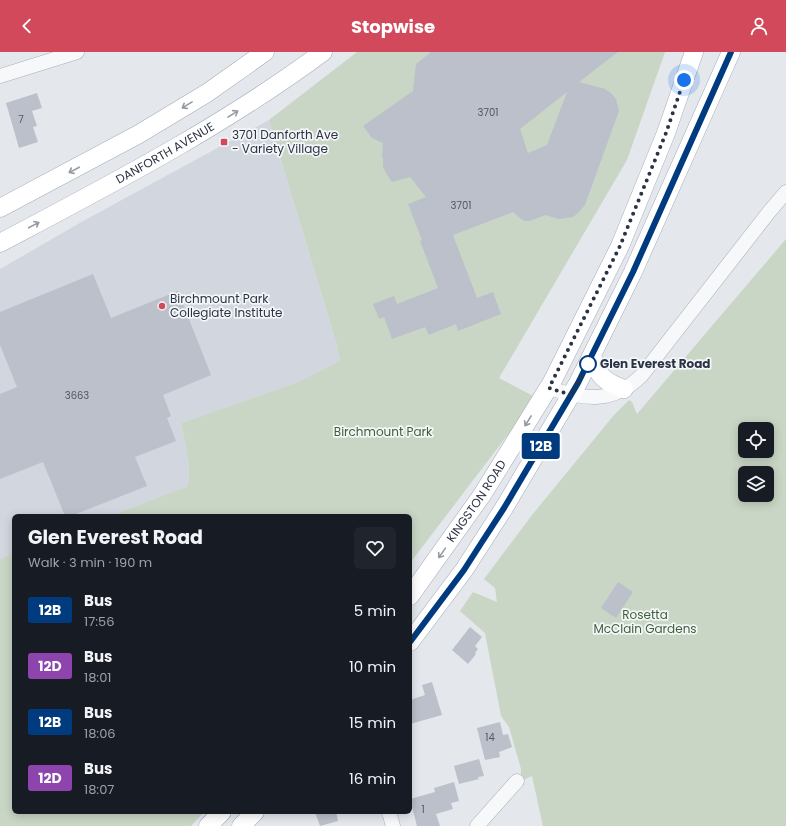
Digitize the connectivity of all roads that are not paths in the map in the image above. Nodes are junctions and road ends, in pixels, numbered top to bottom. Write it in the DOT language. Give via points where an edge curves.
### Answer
graph roads {
  1 [pos="77,52"];
  2 [pos="265,52"];
  3 [pos="323,52"];
  4 [pos="694,52"];
  5 [pos="731,52"];
  6 [pos="0,76"];
  7 [pos="786,192"];
  8 [pos="0,208"];
  9 [pos="0,243"];
  10 [pos="592,356"];
  11 [pos="549,388"];
  12 [pos="624,389"];
  13 [pos="571,395"];
  14 [pos="412,593"];
  15 [pos="412,639"];
  16 [pos="517,781"];
  17 [pos="220,814"];
  18 [pos="253,814"];
  19 [pos="390,814"];
  20 [pos="208,826"];
  21 [pos="242,826"];
  22 [pos="393,826"];
  23 [pos="477,826"];
  1 -- 6 [label="street"];
  2 -- 8 [label="main road, one-way" via="207,93 139,134"];
  9 -- 3 [label="main road, DANFORTH AVENUE, one-way" via="193,138 242,108"];
  4 -- 11 [label="main road, KINGSTON ROAD" via="666,133 620,246"];
  5 -- 10 [label="main road, KINGSTON ROAD" via="633,272"];
  7 -- 12 [label="street" via="642,375"];
  10 -- 12 [label="main road" via="602,377 609,384"];
  10 -- 13 [label="main road, KINGSTON ROAD"];
  11 -- 13 [label="street"];
  11 -- 14 [label="main road, KINGSTON ROAD, one-way" via="482,496"];
  12 -- 13 [label="street" via="604,397"];
  13 -- 15 [label="main road, KINGSTON ROAD" via="464,570"];
  16 -- 23 [label="street"];
  17 -- 20 [label="main road"];
  18 -- 21 [label="main road"];
  19 -- 22 [label="street"];
}
